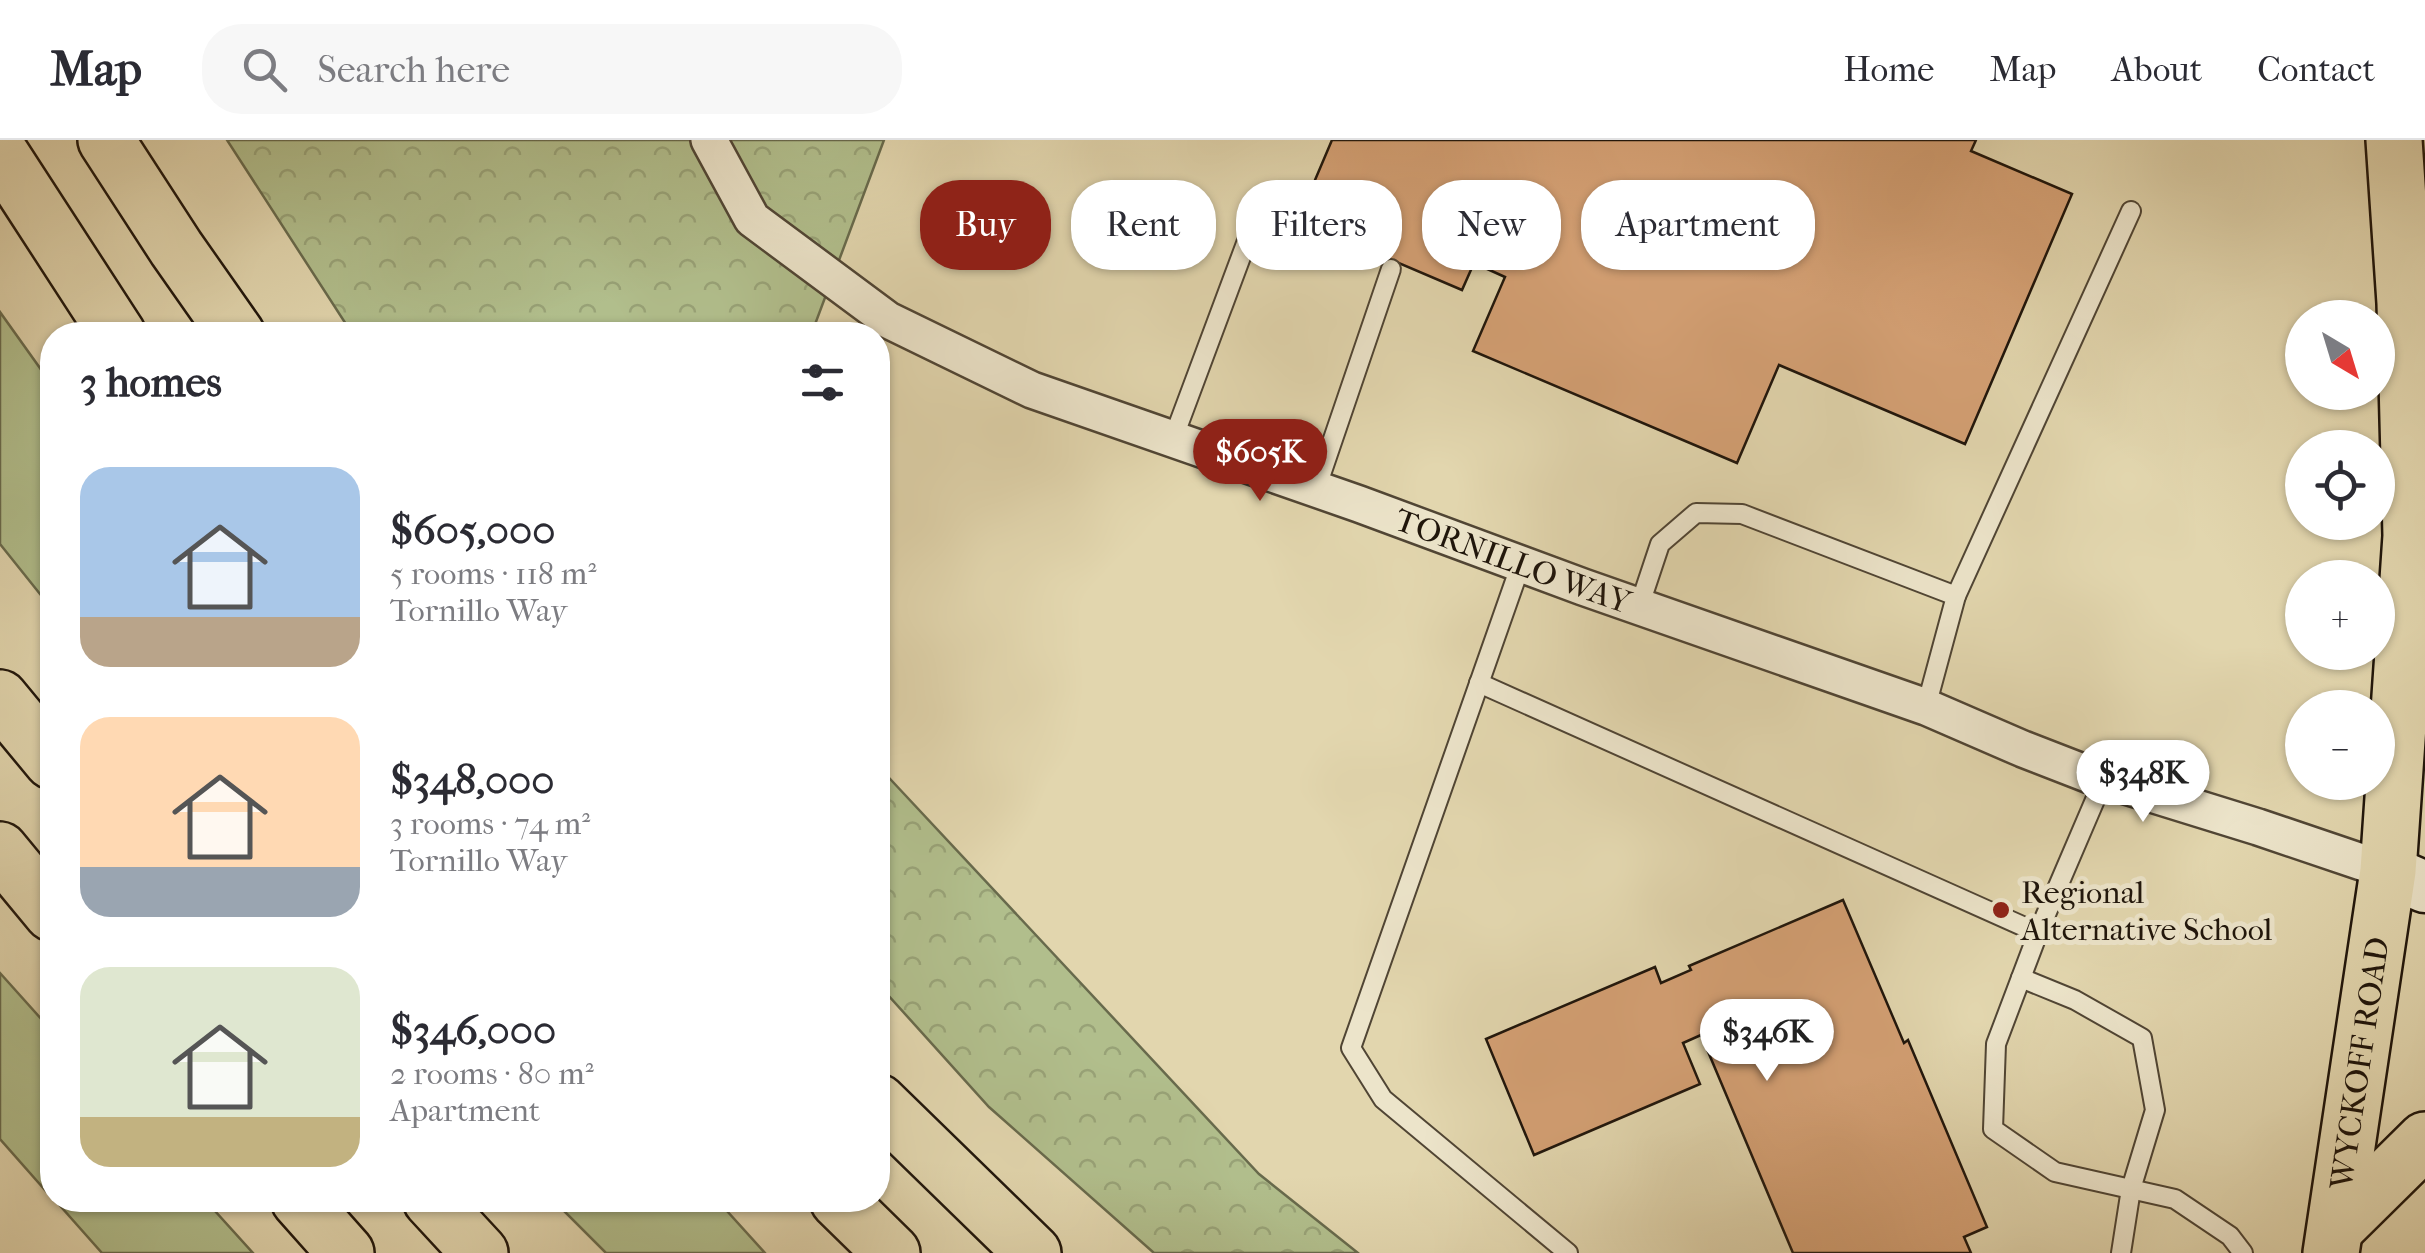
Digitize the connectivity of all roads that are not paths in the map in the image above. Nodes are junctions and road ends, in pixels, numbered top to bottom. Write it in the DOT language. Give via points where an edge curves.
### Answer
graph roads {
  1 [pos="106,140"];
  2 [pos="708,140"];
  3 [pos="2394,140"];
  4 [pos="0,153"];
  5 [pos="2130,211"];
  6 [pos="1236,270"];
  7 [pos="1391,270"];
  8 [pos="110,322"];
  9 [pos="228,322"];
  10 [pos="1173,439"];
  11 [pos="1316,489"];
  12 [pos="2418,552"];
  13 [pos="1521,564"];
  14 [pos="1956,596"];
  15 [pos="1639,607"];
  16 [pos="1480,683"];
  17 [pos="0,698"];
  18 [pos="1926,707"];
  19 [pos="40,746"];
  20 [pos="2104,779"];
  21 [pos="0,850"];
  22 [pos="2406,879"];
  23 [pos="40,899"];
  24 [pos="2038,933"];
  25 [pos="2021,978"];
  26 [pos="890,1114"];
  27 [pos="2425,1140"];
  28 [pos="2131,1190"];
  29 [pos="310,1212"];
  30 [pos="443,1212"];
  31 [pos="850,1212"];
  32 [pos="2334,1241"];
  33 [pos="346,1253"];
  34 [pos="480,1253"];
  35 [pos="892,1253"];
  36 [pos="1033,1253"];
  37 [pos="1568,1253"];
  38 [pos="2121,1253"];
  39 [pos="2243,1253"];
  1 -- 9 [label="main road"];
  2 -- 10 [label="street, TORNILLO WAY" via="752,218 888,320 1032,390"];
  3 -- 12 [label="main road, WYCKOFF ROAD"];
  4 -- 8 [label="main road"];
  5 -- 14 [label="lane"];
  6 -- 10 [label="lane"];
  7 -- 11 [label="lane"];
  10 -- 11 [label="street, TORNILLO WAY"];
  11 -- 13 [label="street, TORNILLO WAY"];
  12 -- 22 [label="main road, WYCKOFF ROAD"];
  13 -- 15 [label="street, TORNILLO WAY"];
  13 -- 16 [label="lane"];
  14 -- 15 [label="lane" via="1742,514 1696,512 1660,544"];
  14 -- 18 [label="lane"];
  15 -- 18 [label="street, TORNILLO WAY"];
  16 -- 24 [label="lane"];
  16 -- 37 [label="lane" via="1351,1048 1383,1099"];
  17 -- 19 [label="main road"];
  18 -- 20 [label="street, TORNILLO WAY"];
  20 -- 22 [label="street, TORNILLO WAY"];
  20 -- 24 [label="lane"];
  21 -- 23 [label="main road"];
  22 -- 32 [label="main road, WYCKOFF ROAD"];
  24 -- 25 [label="lane"];
  25 -- 28 [label="lane" via="2142,1038 2154,1110"];
  25 -- 28 [label="lane" via="1996,1044 1993,1129 2055,1172"];
  26 -- 36 [label="main road"];
  27 -- 32 [label="main road"];
  28 -- 38 [label="lane"];
  28 -- 39 [label="lane" via="2175,1199 2230,1236"];
  29 -- 33 [label="main road"];
  30 -- 34 [label="main road"];
  31 -- 35 [label="main road"];
}
